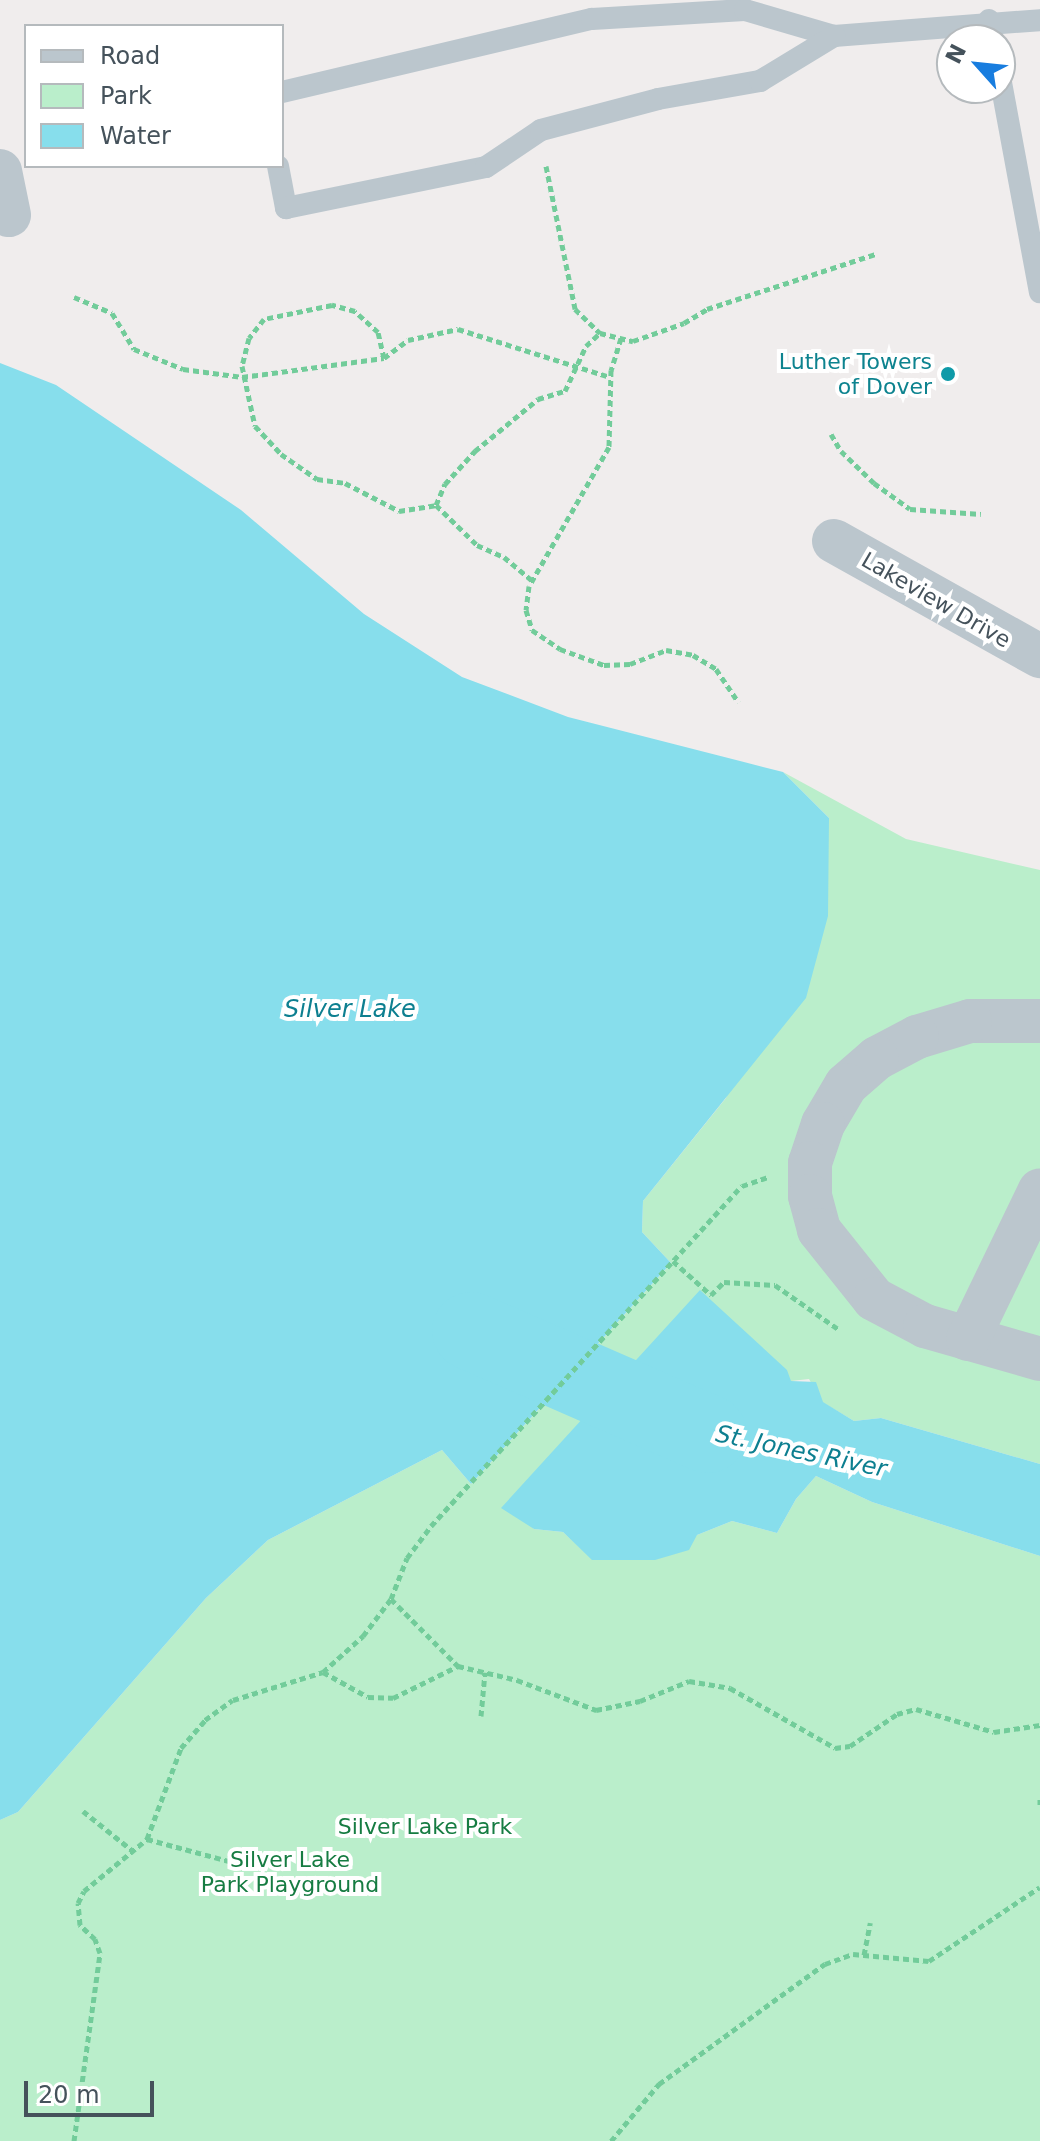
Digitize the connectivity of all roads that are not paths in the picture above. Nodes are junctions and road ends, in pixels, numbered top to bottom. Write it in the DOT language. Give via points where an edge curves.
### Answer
graph roads {
  1 [pos="1040,20"];
  2 [pos="1016,25"];
  3 [pos="936,32"];
  4 [pos="834,36"];
  5 [pos="284,92"];
  6 [pos="1005,104"];
  7 [pos="278,168"];
  8 [pos="0,171"];
  9 [pos="9,215"];
  10 [pos="1040,292"];
  11 [pos="834,541"];
  12 [pos="1040,656"];
  13 [pos="1040,1021"];
  14 [pos="1040,1190"];
  15 [pos="968,1339"];
  16 [pos="1040,1359"];
  1 -- 2 [label="lane"];
  3 -- 4 [label="lane"];
  4 -- 5 [label="lane" via="745,10 592,19"];
  4 -- 7 [label="lane" via="760,81 658,99 541,130 486,167 286,208"];
  6 -- 10 [label="lane"];
  8 -- 9 [label="street"];
  11 -- 12 [label="street, Lakeview Drive"];
  13 -- 15 [label="street" via="970,1021 917,1037 877,1058 846,1085 823,1124 810,1163 810,1196 819,1230 852,1277 896,1315"];
  14 -- 15 [label="street"];
  15 -- 16 [label="street"];
}
